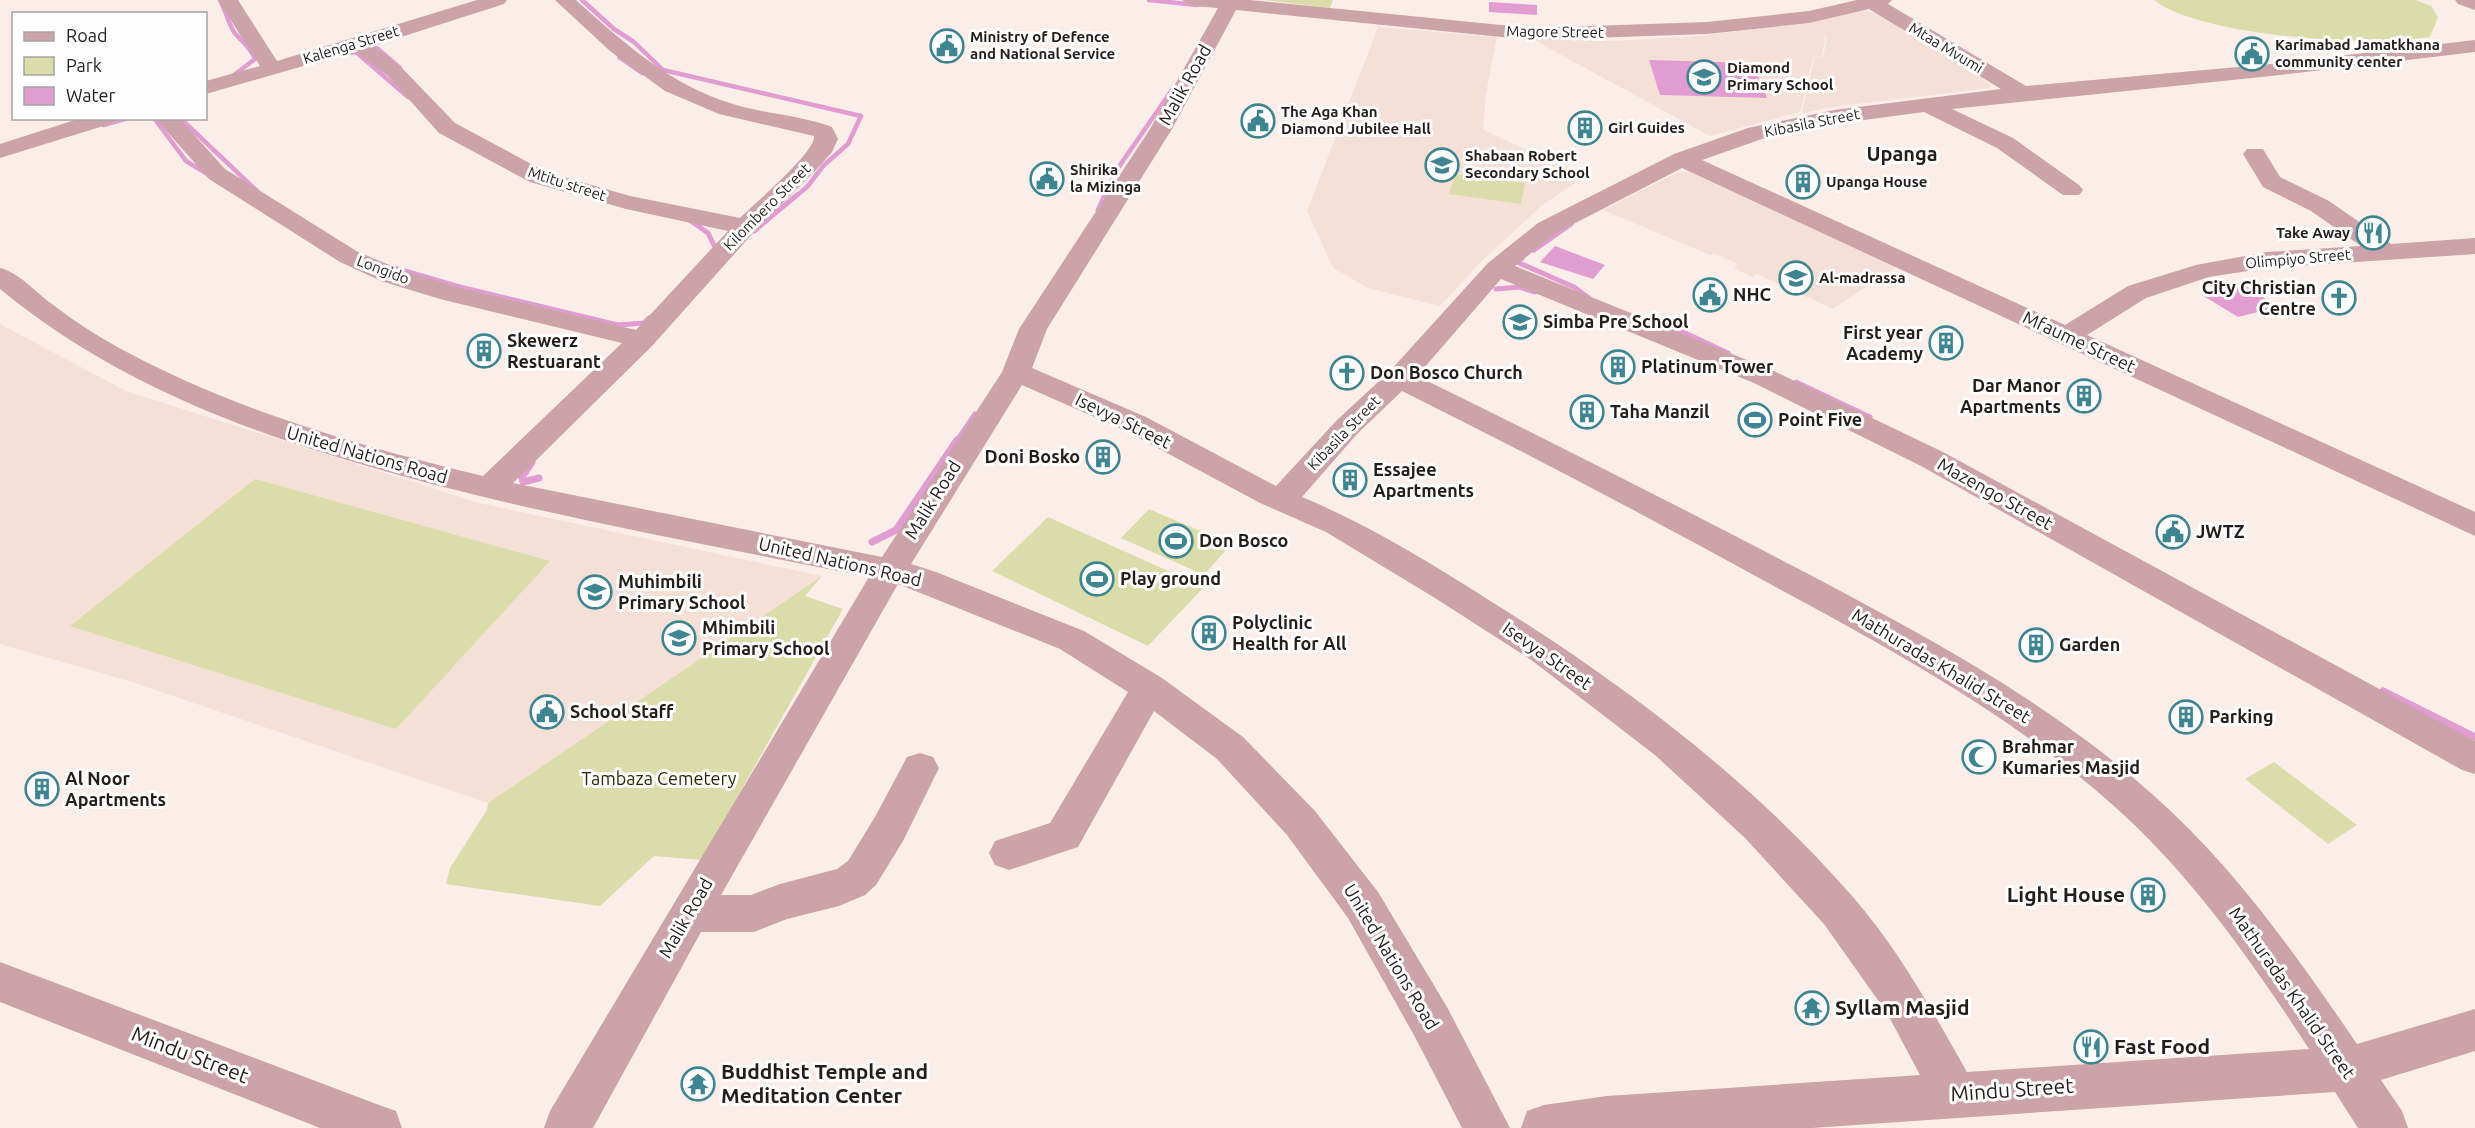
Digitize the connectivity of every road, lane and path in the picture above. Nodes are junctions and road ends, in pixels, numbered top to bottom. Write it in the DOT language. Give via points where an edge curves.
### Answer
graph roads {
  1 [pos="228,0"];
  2 [pos="496,0"];
  3 [pos="565,0"];
  4 [pos="1192,0"];
  5 [pos="2465,0"];
  6 [pos="1231,1"];
  7 [pos="1877,1"];
  8 [pos="1778,2"];
  9 [pos="2475,4"];
  10 [pos="1809,17"];
  11 [pos="358,44"];
  12 [pos="2475,46"];
  13 [pos="272,69"];
  14 [pos="207,88"];
  15 [pos="2022,93"];
  16 [pos="1925,104"];
  17 [pos="99,120"];
  18 [pos="168,120"];
  19 [pos="0,151"];
  20 [pos="2255,154"];
  21 [pos="1682,159"];
  22 [pos="2071,190"];
  23 [pos="745,227"];
  24 [pos="2475,246"];
  25 [pos="2386,252"];
  26 [pos="1497,268"];
  27 [pos="0,276"];
  28 [pos="2066,336"];
  29 [pos="642,340"];
  30 [pos="1016,372"];
  31 [pos="1399,378"];
  32 [pos="488,489"];
  33 [pos="1281,500"];
  34 [pos="2475,525"];
  35 [pos="907,575"];
  36 [pos="1149,688"];
  37 [pos="2475,759"];
  38 [pos="920,768"];
  39 [pos="1009,853"];
  40 [pos="689,913"];
  41 [pos="0,982"];
  42 [pos="2475,1030"];
  43 [pos="2346,1068"];
  44 [pos="1954,1093"];
  45 [pos="379,1128"];
  46 [pos="567,1128"];
  47 [pos="1487,1128"];
  48 [pos="1544,1128"];
  49 [pos="2385,1128"];
  1 -- 13 [label="street"];
  2 -- 11 [label="street, Kalenga Street"];
  3 -- 23 [label="street, Kilombero Street" via="643,70 688,95 716,106 821,130 826,135 824,147"];
  4 -- 6 [label="street, Magore Street"];
  5 -- 9 [label="street"];
  6 -- 10 [label="street, Magore Street" via="1454,17 1519,34 1707,28"];
  6 -- 30 [label="street, Malik Road" via="1161,129 1033,329"];
  7 -- 10 [label="street, Magore Street"];
  7 -- 15 [label="street, Mtaa Mvumi"];
  8 -- 10 [label="street"];
  11 -- 13 [label="street, Kalenga Street"];
  11 -- 23 [label="street, Mtitu street" via="395,72 447,128 538,177 626,202"];
  12 -- 15 [label="street, Kibasila Street"];
  13 -- 14 [label="street, Kalenga Street"];
  15 -- 16 [label="street, Kibasila Street"];
  16 -- 21 [label="street, Kibasila Street" via="1756,133"];
  16 -- 22 [label="street" via="2005,143"];
  17 -- 19 [label="street"];
  18 -- 29 [label="street, Longido" via="217,174 349,257 448,293"];
  20 -- 25 [label="street" via="2271,182 2320,206"];
  21 -- 26 [label="street, Kibasila Street" via="1547,228"];
  21 -- 28 [label="street, Mfaume Street"];
  23 -- 29 [label="street, Kilombero Street"];
  24 -- 25 [label="street, Olimpiyo Street"];
  25 -- 28 [label="street, Olimpiyo Street" via="2267,260 2205,270 2137,292"];
  26 -- 31 [label="street, Kibasila Street"];
  26 -- 37 [label="street, Mazengo Street" via="1731,363 1932,459"];
  27 -- 32 [label="street, United Nations Road" via="63,327 169,387 304,437"];
  28 -- 34 [label="street, Mfaume Street"];
  29 -- 32 [label="street, Kilombero Street"];
  30 -- 33 [label="street, Isevya Street" via="1136,424"];
  30 -- 35 [label="street, Malik Road" via="919,522 926,556"];
  31 -- 33 [label="street, Kibasila Street" via="1347,427"];
  31 -- 43 [label="street, Mathuradas Khalid Street" via="1554,454 1878,627 2020,712 2095,766 2184,850 2247,926"];
  32 -- 35 [label="street, United Nations Road"];
  33 -- 44 [label="street, Isevya Street" via="1337,524 1447,589 1542,650 1668,744 1759,826 1839,911 1902,999"];
  35 -- 36 [label="street, United Nations Road" via="1072,640"];
  35 -- 40 [label="street, Malik Road"];
  36 -- 39 [label="street" via="1064,835 1044,845"];
  36 -- 47 [label="street, United Nations Road" via="1230,748 1301,823 1363,905"];
  38 -- 40 [label="street" via="889,829 862,873 851,882 780,902 754,914"];
  40 -- 46 [label="street, Malik Road"];
  41 -- 45 [label="street, Mindu Street"];
  42 -- 43 [label="street, Mindu Street"];
  43 -- 44 [label="street, Mindu Street"];
  43 -- 49 [label="street, Mathuradas Khalid Street"];
  44 -- 48 [label="street, Mindu Street" via="1607,1119"];
}
